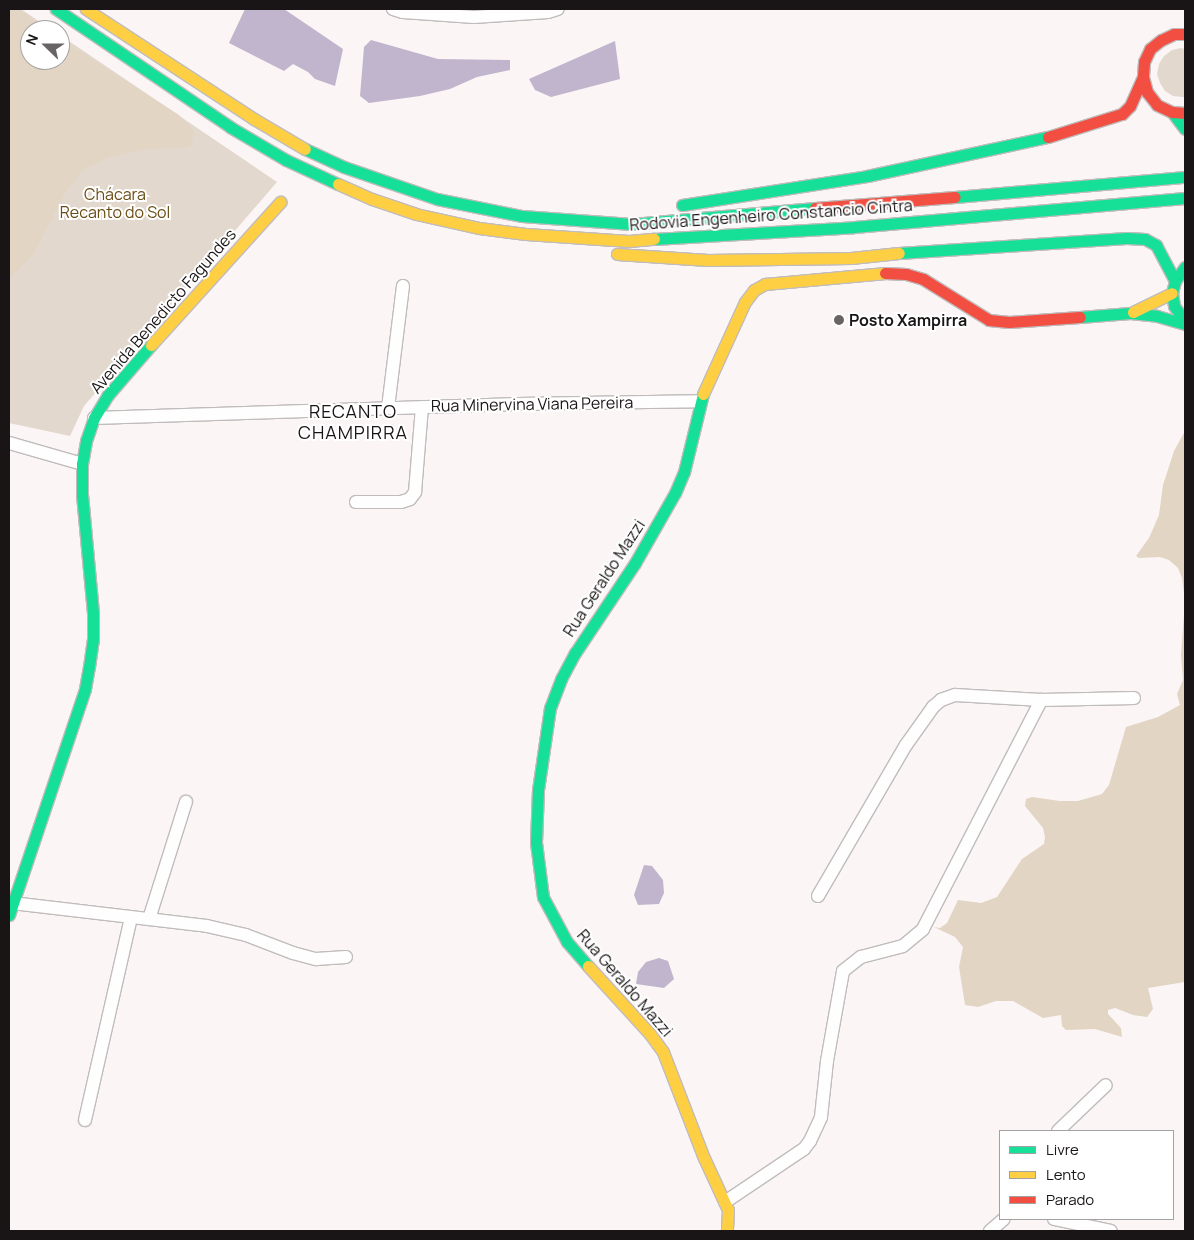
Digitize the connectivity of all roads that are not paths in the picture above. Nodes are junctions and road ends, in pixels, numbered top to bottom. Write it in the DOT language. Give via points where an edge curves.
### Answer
graph roads {
  1 [pos="56,9"];
  2 [pos="86,9"];
  3 [pos="393,9"];
  4 [pos="558,9"];
  5 [pos="1185,34"];
  6 [pos="1143,77"];
  7 [pos="1172,112"];
  8 [pos="1185,113"];
  9 [pos="1185,128"];
  10 [pos="1185,177"];
  11 [pos="1185,198"];
  12 [pos="280,202"];
  13 [pos="666,208"];
  14 [pos="622,211"];
  15 [pos="522,216"];
  16 [pos="526,234"];
  17 [pos="570,249"];
  18 [pos="606,254"];
  19 [pos="1185,266"];
  20 [pos="1175,280"];
  21 [pos="403,286"];
  22 [pos="1172,293"];
  23 [pos="1130,313"];
  24 [pos="1185,322"];
  25 [pos="700,401"];
  26 [pos="422,407"];
  27 [pos="388,408"];
  28 [pos="94,418"];
  29 [pos="9,444"];
  30 [pos="82,464"];
  31 [pos="356,502"];
  32 [pos="1134,698"];
  33 [pos="1041,700"];
  34 [pos="186,802"];
  35 [pos="818,896"];
  36 [pos="11,909"];
  37 [pos="131,918"];
  38 [pos="149,919"];
  39 [pos="346,957"];
  40 [pos="1106,1085"];
  41 [pos="85,1120"];
  42 [pos="1059,1130"];
  43 [pos="725,1202"];
  44 [pos="1003,1220"];
  45 [pos="1059,1220"];
  46 [pos="728,1231"];
  47 [pos="990,1231"];
  48 [pos="1111,1231"];
  1 -- 16 [label="main road, Rodovia Engenheiro Constancio Cintra" via="222,122 286,160 372,199 416,214"];
  2 -- 15 [label="main road, Rodovia Engenheiro Constancio Cintra" via="254,119 344,167 437,199"];
  3 -- 4 [label="street" via="474,17"];
  5 -- 6 [label="main road" via="1174,34 1150,49 1144,62"];
  6 -- 7 [label="main road" via="1147,92 1158,105"];
  6 -- 13 [label="main road" via="1136,96 1122,114 1027,142 867,176"];
  7 -- 8 [label="main road"];
  7 -- 9 [label="main road"];
  10 -- 15 [label="main road, Rodovia Engenheiro Constancio Cintra" via="632,224"];
  11 -- 16 [label="main road, Rodovia Engenheiro Constancio Cintra" via="714,237 629,241"];
  12 -- 28 [label="main road, Avenida Benedicto Fagundes" via="108,395"];
  14 -- 15 [label="main road" via="568,211"];
  16 -- 17 [label="main road"];
  18 -- 20 [label="main road" via="708,260 851,258 1127,238 1145,239 1156,245"];
  19 -- 20 [label="main road"];
  20 -- 22 [label="main road"];
  21 -- 27 [label="street"];
  22 -- 23 [label="main road"];
  22 -- 24 [label="main road" via="1174,306"];
  23 -- 24 [label="main road"];
  23 -- 25 [label="main road, Rua Geraldo Mazzi" via="1009,322 989,320 923,279 906,274 881,273 765,284 754,290 745,302"];
  25 -- 26 [label="street, Rua Minervina Viana Pereira"];
  25 -- 43 [label="main road, Rua Geraldo Mazzi" via="684,472 675,493 635,562 575,653 550,708 539,782 536,842 542,897 567,942 663,1052"];
  26 -- 27 [label="street, Rua Minervina Viana Pereira"];
  26 -- 31 [label="street" via="415,492 410,499 401,502"];
  27 -- 28 [label="street, Rua Minervina Viana Pereira"];
  28 -- 30 [label="main road, Avenida Benedicto Fagundes"];
  29 -- 30 [label="street"];
  30 -- 36 [label="main road, Avenida Benedicto Fagundes" via="93,640 85,689"];
  32 -- 33 [label="street"];
  33 -- 35 [label="street" via="955,695 933,707 906,745"];
  33 -- 43 [label="street" via="923,929 903,946 861,957 844,971 824,1078 821,1117 810,1141 804,1149"];
  34 -- 38 [label="street"];
  36 -- 37 [label="street"];
  37 -- 38 [label="street"];
  37 -- 41 [label="street"];
  38 -- 39 [label="street" via="229,930 316,959"];
  40 -- 42 [label="street"];
  43 -- 46 [label="main road, Rua Geraldo Mazzi"];
  44 -- 47 [label="street"];
  45 -- 48 [label="street"];
}
